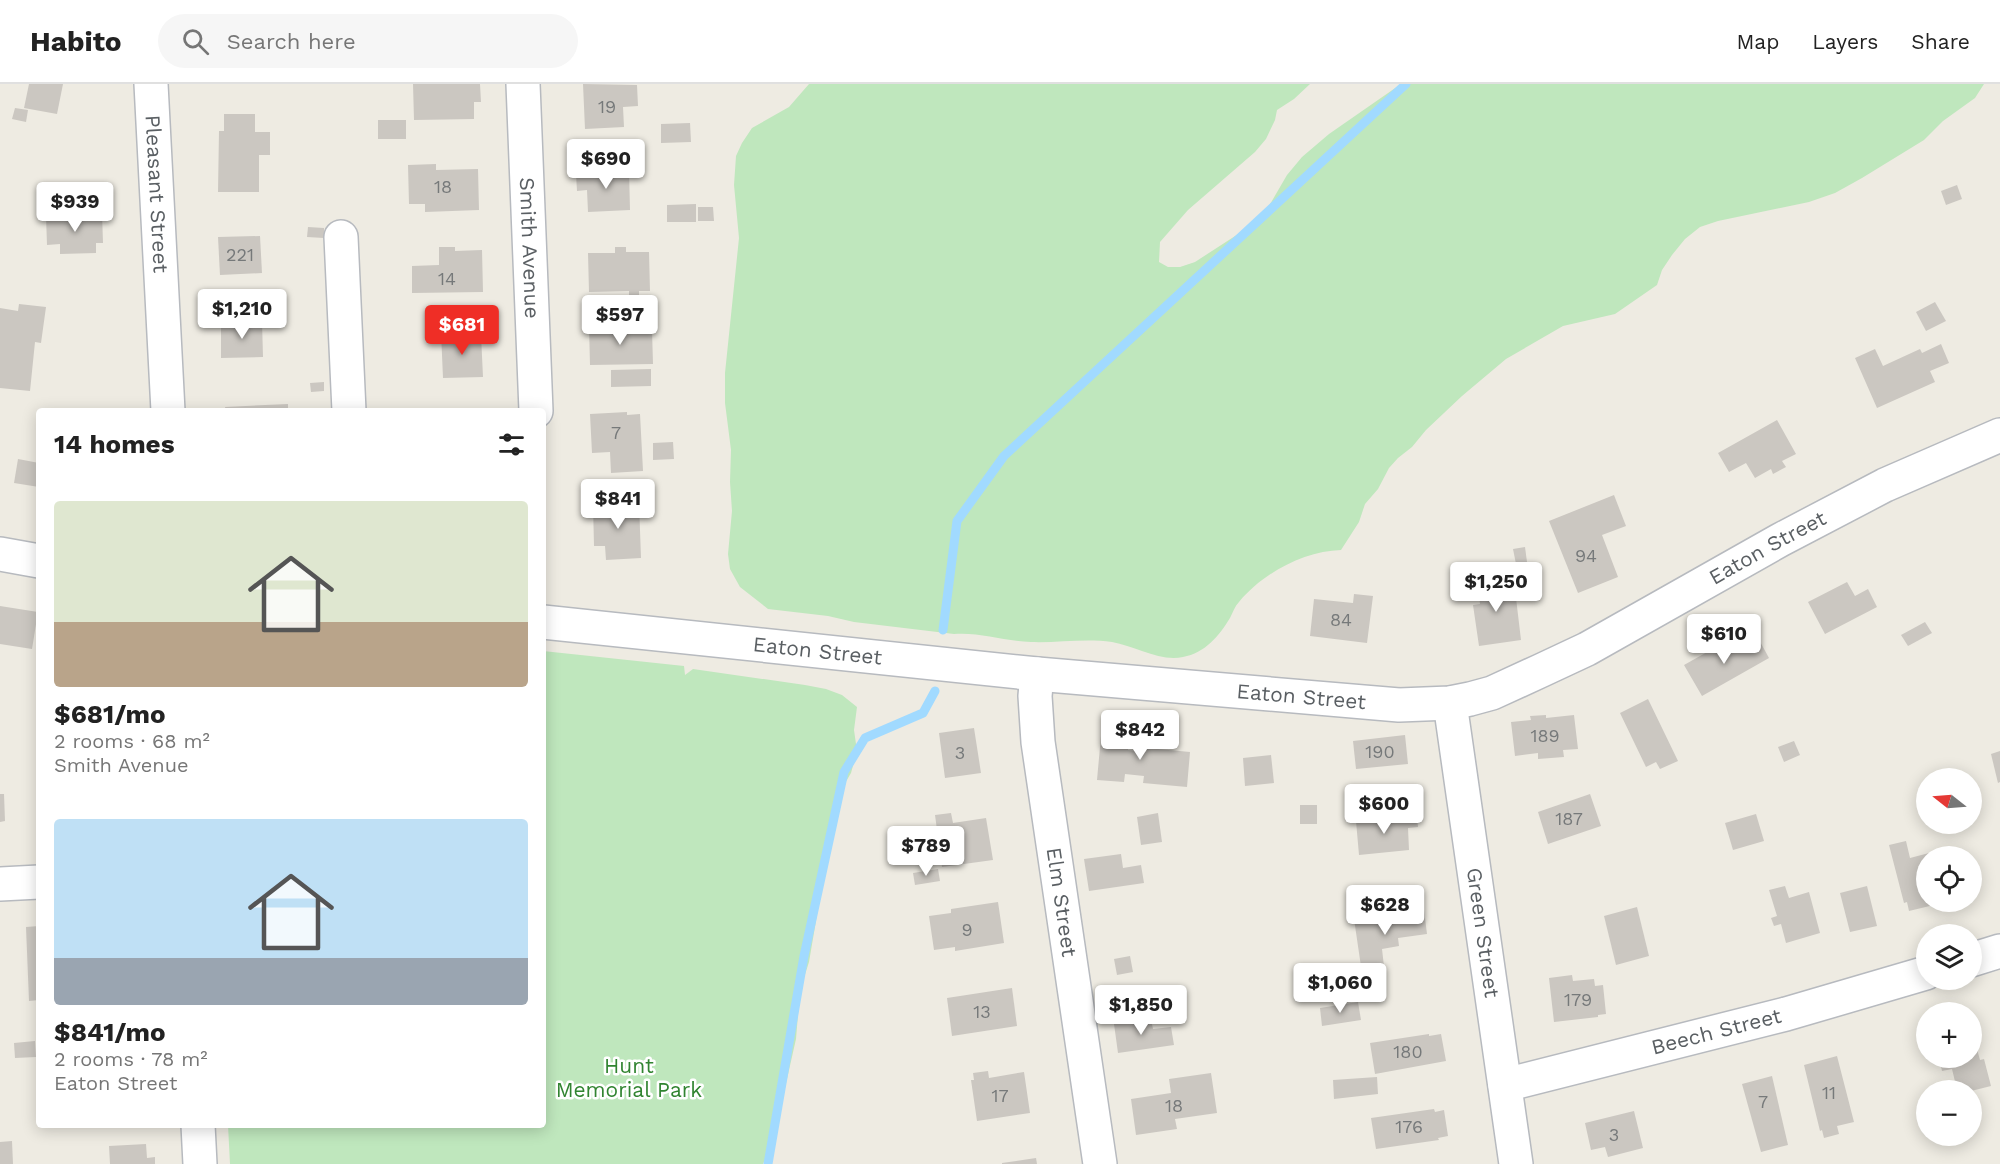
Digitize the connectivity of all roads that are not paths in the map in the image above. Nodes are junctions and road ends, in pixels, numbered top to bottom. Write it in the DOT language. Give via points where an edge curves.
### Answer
graph roads {
  1 [pos="151,84"];
  2 [pos="523,84"];
  3 [pos="341,237"];
  4 [pos="168,408"];
  5 [pos="349,408"];
  6 [pos="536,408"];
  7 [pos="2000,435"];
  8 [pos="0,554"];
  9 [pos="36,560"];
  10 [pos="546,622"];
  11 [pos="1037,674"];
  12 [pos="1450,703"];
  13 [pos="36,882"];
  14 [pos="0,884"];
  15 [pos="2000,951"];
  16 [pos="1982,957"];
  17 [pos="1916,976"];
  18 [pos="1505,1085"];
  19 [pos="198,1128"];
  20 [pos="200,1164"];
  21 [pos="1100,1164"];
  22 [pos="1516,1164"];
  1 -- 4 [label="street, Pleasant Street"];
  2 -- 6 [label="street, Smith Avenue"];
  3 -- 5 [label="street"];
  7 -- 12 [label="street, Eaton Street" via="1885,485 1587,649 1492,693"];
  8 -- 9 [label="street"];
  10 -- 11 [label="street, Eaton Street"];
  11 -- 12 [label="street, Eaton Street" via="1399,705"];
  11 -- 21 [label="street, Elm Street" via="1038,742"];
  12 -- 18 [label="street, Green Street"];
  13 -- 14 [label="street"];
  15 -- 16 [label="street"];
  17 -- 18 [label="street, Beech Street" via="1786,1014"];
  18 -- 22 [label="street, Green Street"];
  19 -- 20 [label="street"];
}
